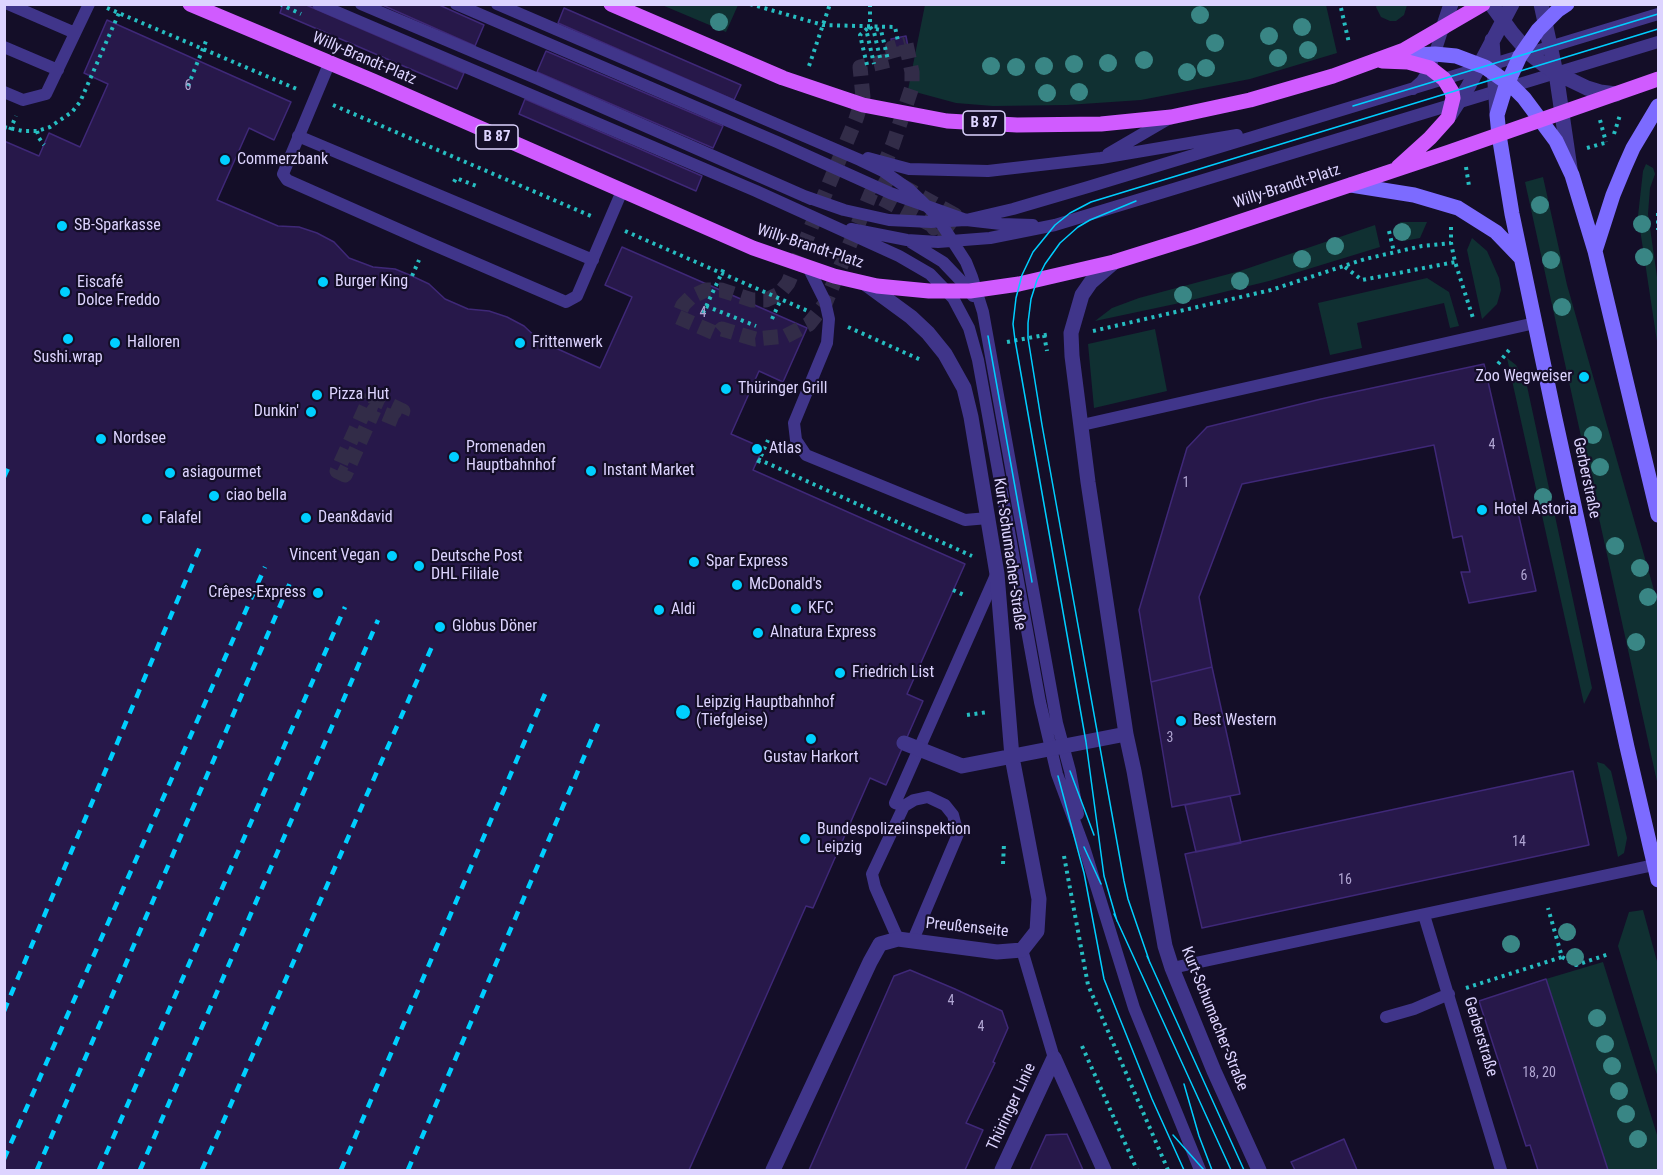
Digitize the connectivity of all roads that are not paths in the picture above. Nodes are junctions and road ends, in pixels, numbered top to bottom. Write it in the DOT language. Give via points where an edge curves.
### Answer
graph roads {
  1 [pos="8,4"];
  2 [pos="89,4"];
  3 [pos="190,4"];
  4 [pos="318,4"];
  5 [pos="361,4"];
  6 [pos="456,4"];
  7 [pos="497,4"];
  8 [pos="611,4"];
  9 [pos="1451,4"];
  10 [pos="1483,4"];
  11 [pos="1490,4"];
  12 [pos="1512,4"];
  13 [pos="1541,4"];
  14 [pos="1567,4"];
  15 [pos="1659,14"];
  16 [pos="1503,20"];
  17 [pos="1545,23"];
  18 [pos="1443,28"];
  19 [pos="75,33"];
  20 [pos="1492,40"];
  21 [pos="1659,42"];
  22 [pos="4,47"];
  23 [pos="1550,47"];
  24 [pos="1525,53"];
  25 [pos="1382,58"];
  26 [pos="1432,61"];
  27 [pos="329,64"];
  28 [pos="1486,68"];
  29 [pos="58,70"];
  30 [pos="1556,73"];
  31 [pos="1444,79"];
  32 [pos="1659,79"];
  33 [pos="1505,87"];
  34 [pos="1412,89"];
  35 [pos="4,92"];
  36 [pos="1616,94"];
  37 [pos="1356,106"];
  38 [pos="1659,106"];
  39 [pos="1453,108"];
  40 [pos="1563,112"];
  41 [pos="1171,117"];
  42 [pos="1542,120"];
  43 [pos="1499,135"];
  44 [pos="298,136"];
  45 [pos="819,142"];
  46 [pos="1101,158"];
  47 [pos="1393,171"];
  48 [pos="1571,174"];
  49 [pos="1351,185"];
  50 [pos="622,191"];
  51 [pos="804,196"];
  52 [pos="1116,207"];
  53 [pos="930,208"];
  54 [pos="799,212"];
  55 [pos="966,220"];
  56 [pos="940,222"];
  57 [pos="907,240"];
  58 [pos="954,242"];
  59 [pos="1595,251"];
  60 [pos="1521,258"];
  61 [pos="593,260"];
  62 [pos="1114,262"];
  63 [pos="809,269"];
  64 [pos="866,284"];
  65 [pos="973,291"];
  66 [pos="949,292"];
  67 [pos="1535,323"];
  68 [pos="1082,425"];
  69 [pos="1659,515"];
  70 [pos="988,518"];
  71 [pos="997,574"];
  72 [pos="1126,734"];
  73 [pos="904,743"];
  74 [pos="920,749"];
  75 [pos="1057,749"];
  76 [pos="1012,757"];
  77 [pos="903,806"];
  78 [pos="1654,865"];
  79 [pos="1659,880"];
  80 [pos="1424,915"];
  81 [pos="906,940"];
  82 [pos="1022,950"];
  83 [pos="1172,968"];
  84 [pos="1449,994"];
  85 [pos="1386,1017"];
  86 [pos="1054,1059"];
  87 [pos="773,1170"];
  88 [pos="1002,1170"];
  89 [pos="1104,1170"];
  90 [pos="1200,1170"];
  91 [pos="1259,1170"];
  92 [pos="1501,1170"];
  1 -- 19 [label="lane"];
  2 -- 19 [label="lane"];
  3 -- 27 [label="main road, Willy-Brandt-Platz / B 87"];
  4 -- 54 [label="lane"];
  5 -- 51 [label="lane"];
  6 -- 53 [label="lane"];
  7 -- 45 [label="lane"];
  8 -- 41 [label="main road, B 87" via="783,78 892,112 947,121 1017,125 1101,124"];
  9 -- 18 [label="street"];
  10 -- 18 [label="main road, B 87"];
  11 -- 16 [label="street"];
  11 -- 20 [label="street"];
  12 -- 16 [label="street"];
  13 -- 17 [label="street"];
  14 -- 17 [label="main road, Gerberstraße"];
  15 -- 23 [label="lane"];
  16 -- 20 [label="street"];
  16 -- 24 [label="street"];
  17 -- 23 [label="street"];
  17 -- 24 [label="main road, Gerberstraße"];
  18 -- 25 [label="main road, B 87"];
  18 -- 26 [label="lane"];
  19 -- 29 [label="lane"];
  20 -- 28 [label="street"];
  21 -- 30 [label="lane"];
  22 -- 29 [label="lane"];
  23 -- 24 [label="lane"];
  23 -- 30 [label="street"];
  24 -- 28 [label="lane"];
  24 -- 30 [label="street"];
  24 -- 33 [label="main road, Gerberstraße"];
  25 -- 26 [label="main road"];
  25 -- 41 [label="main road, B 87" via="1287,90"];
  26 -- 28 [label="main road" via="1456,56"];
  26 -- 31 [label="main road"];
  26 -- 34 [label="lane" via="1422,81"];
  27 -- 44 [label="lane"];
  27 -- 50 [label="main road, Willy-Brandt-Platz / B 87"];
  28 -- 31 [label="lane"];
  28 -- 33 [label="main road"];
  28 -- 39 [label="street"];
  29 -- 35 [label="lane" via="46,94 23,100"];
  30 -- 33 [label="lane"];
  30 -- 36 [label="street" via="1593,90"];
  30 -- 40 [label="street"];
  31 -- 34 [label="lane"];
  31 -- 39 [label="main road" via="1452,92"];
  32 -- 36 [label="main road, B 87"];
  33 -- 39 [label="lane"];
  33 -- 42 [label="main road"];
  33 -- 43 [label="main road, Gerberstraße" via="1497,115"];
  34 -- 37 [label="lane"];
  36 -- 40 [label="main road, B 87"];
  37 -- 46 [label="lane" via="1254,132"];
  37 -- 55 [label="lane"];
  38 -- 59 [label="main road" via="1625,166"];
  39 -- 47 [label="main road" via="1430,138"];
  39 -- 52 [label="lane"];
  40 -- 42 [label="main road, B 87"];
  40 -- 48 [label="street"];
  41 -- 46 [label="lane"];
  42 -- 43 [label="main road, B 87"];
  42 -- 48 [label="main road"];
  43 -- 47 [label="main road, Willy-Brandt-Platz / B 87"];
  43 -- 60 [label="main road, Gerberstraße"];
  44 -- 61 [label="lane"];
  44 -- 61 [label="lane" via="282,174 287,180 566,302 577,296"];
  45 -- 46 [label="lane" via="909,169 1011,169"];
  45 -- 53 [label="lane" via="883,171"];
  47 -- 49 [label="main road, Willy-Brandt-Platz / B 87"];
  48 -- 59 [label="main road"];
  49 -- 60 [label="main road" via="1414,195 1458,208 1496,232"];
  49 -- 62 [label="main road, Willy-Brandt-Platz / B 87"];
  50 -- 61 [label="lane"];
  50 -- 63 [label="main road, Willy-Brandt-Platz / B 87"];
  51 -- 56 [label="lane" via="875,217"];
  51 -- 57 [label="lane"];
  52 -- 55 [label="lane" via="1034,225"];
  52 -- 58 [label="lane" via="1055,225"];
  53 -- 55 [label="lane"];
  53 -- 56 [label="lane"];
  54 -- 57 [label="lane" via="852,230"];
  54 -- 66 [label="lane" via="919,266"];
  55 -- 56 [label="lane"];
  56 -- 58 [label="lane"];
  57 -- 58 [label="lane"];
  57 -- 65 [label="lane" via="943,262"];
  58 -- 65 [label="lane" via="966,262"];
  59 -- 69 [label="main road"];
  60 -- 67 [label="main road, Gerberstraße"];
  62 -- 65 [label="main road, Willy-Brandt-Platz / B 87" via="1019,285"];
  62 -- 68 [label="street, Kurt-Schumacher-Straße" via="1082,295 1071,333"];
  63 -- 64 [label="main road, Willy-Brandt-Platz / B 87"];
  63 -- 70 [label="lane" via="829,319 827,343 794,423 796,440 806,455 965,520"];
  64 -- 66 [label="main road, Willy-Brandt-Platz / B 87"];
  64 -- 70 [label="street, Kurt-Schumacher-Straße" via="928,333 956,370 971,417"];
  65 -- 66 [label="main road, Willy-Brandt-Platz / B 87"];
  65 -- 75 [label="lane" via="989,340 1052,699"];
  66 -- 75 [label="lane" via="969,328 978,360 1040,702"];
  67 -- 68 [label="lane"];
  67 -- 78 [label="main road, Gerberstraße"];
  68 -- 72 [label="street, Kurt-Schumacher-Straße"];
  70 -- 71 [label="street, Kurt-Schumacher-Straße"];
  71 -- 74 [label="lane"];
  71 -- 76 [label="street, Kurt-Schumacher-Straße"];
  72 -- 75 [label="street"];
  72 -- 83 [label="street, Kurt-Schumacher-Straße"];
  73 -- 74 [label="street"];
  74 -- 76 [label="street" via="962,766"];
  74 -- 77 [label="lane" via="895,803"];
  75 -- 76 [label="street"];
  75 -- 90 [label="lane" via="1070,771 1084,847 1134,1008"];
  76 -- 82 [label="street, Preußenseite" via="1039,899 1037,931"];
  77 -- 81 [label="lane" via="872,874 875,887"];
  77 -- 81 [label="lane" via="928,797 945,805 953,815 958,834"];
  78 -- 79 [label="main road, Gerberstraße"];
  78 -- 80 [label="lane"];
  80 -- 83 [label="lane"];
  80 -- 84 [label="lane, Gerberstraße"];
  81 -- 82 [label="street, Preußenseite" via="997,952"];
  81 -- 87 [label="street" via="880,944"];
  82 -- 86 [label="lane"];
  83 -- 91 [label="street, Kurt-Schumacher-Straße"];
  84 -- 85 [label="lane"];
  84 -- 92 [label="lane, Gerberstraße"];
  86 -- 88 [label="street, Thüringer Linie"];
  86 -- 89 [label="street"];
}
